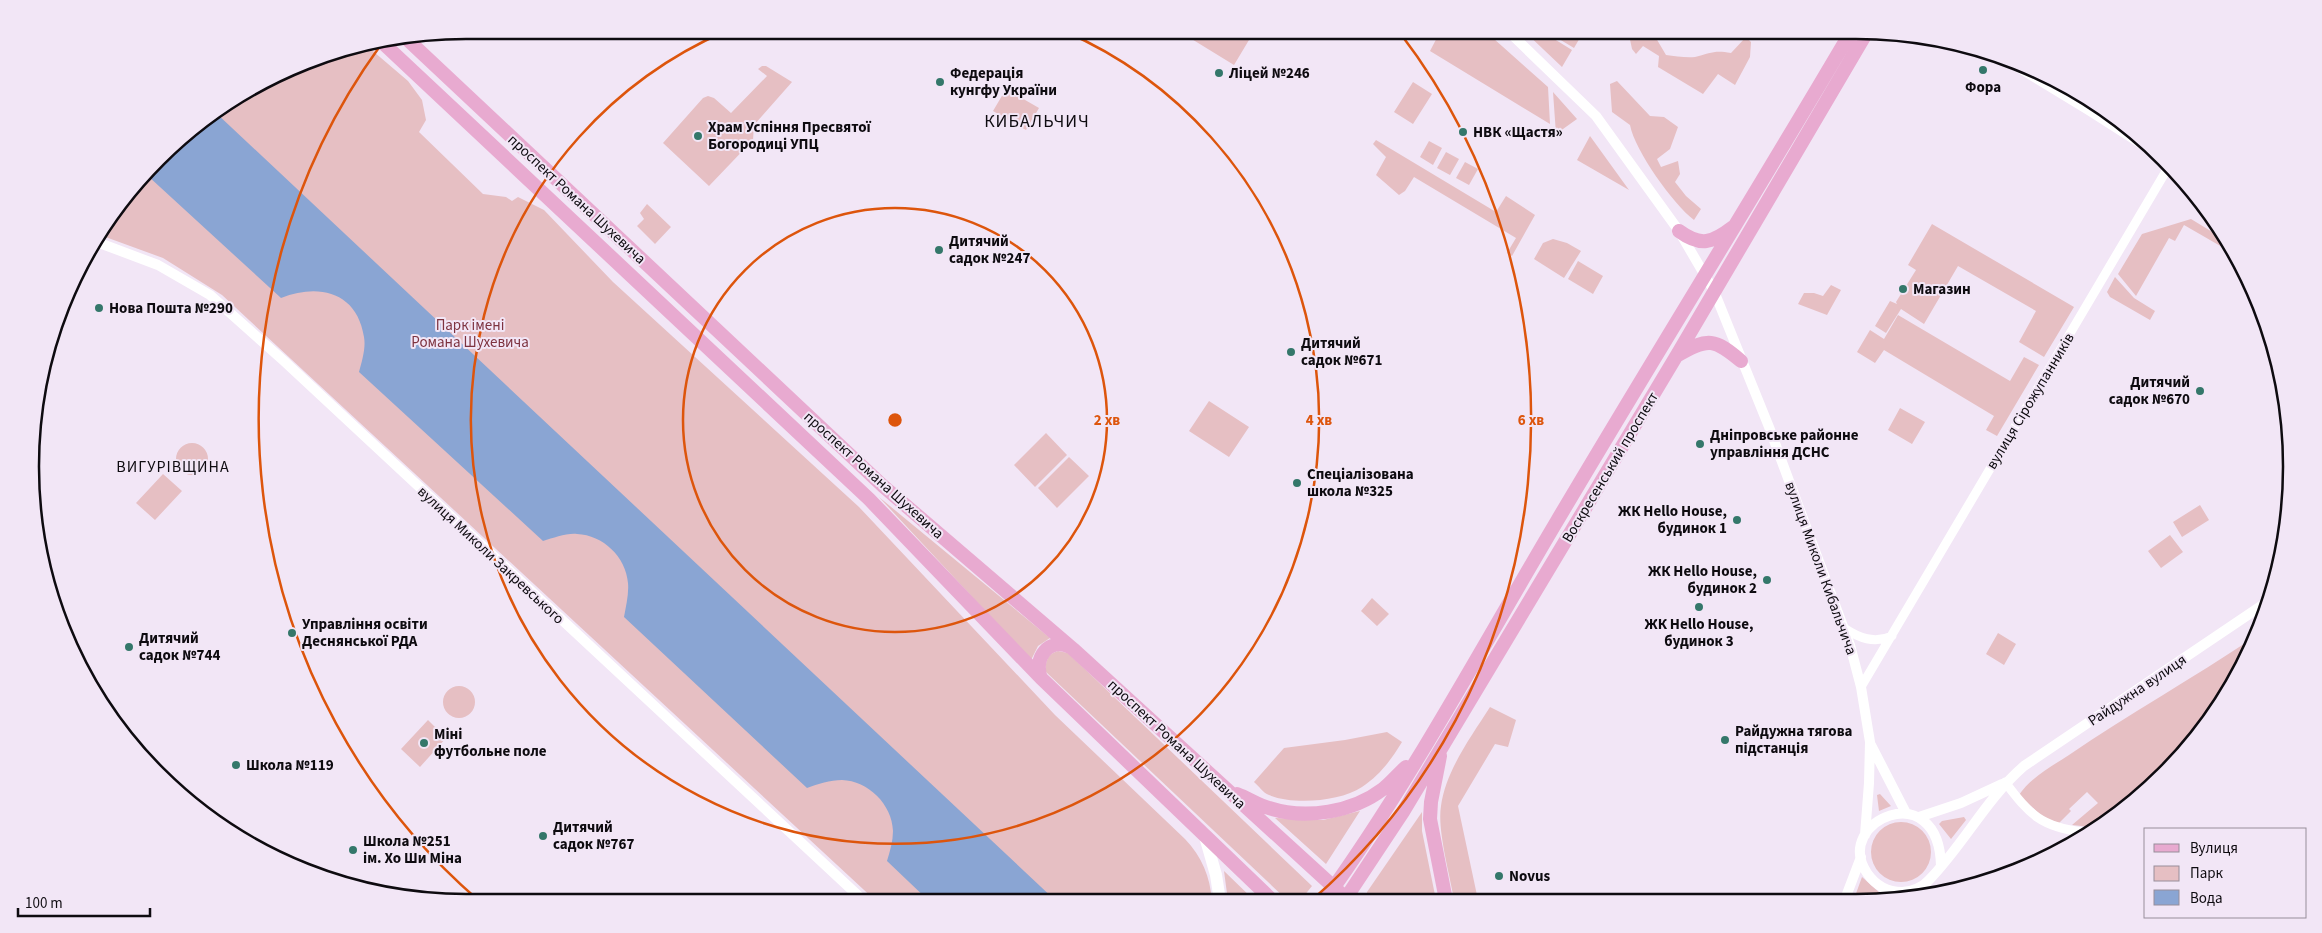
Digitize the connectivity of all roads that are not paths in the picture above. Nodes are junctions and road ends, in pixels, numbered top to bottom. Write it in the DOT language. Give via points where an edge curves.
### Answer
graph roads {
  1 [pos="1516,39"];
  2 [pos="1847,39"];
  3 [pos="1863,39"];
  4 [pos="410,42"];
  5 [pos="387,46"];
  6 [pos="2037,79"];
  7 [pos="2123,133"];
  8 [pos="2166,172"];
  9 [pos="1738,224"];
  10 [pos="1679,231"];
  11 [pos="102,244"];
  12 [pos="1705,276"];
  13 [pos="1714,291"];
  14 [pos="1677,355"];
  15 [pos="1741,361"];
  16 [pos="2260,607"];
  17 [pos="1844,628"];
  18 [pos="1892,636"];
  19 [pos="1073,649"];
  20 [pos="1041,678"];
  21 [pos="1861,688"];
  22 [pos="1870,742"];
  23 [pos="1443,744"];
  24 [pos="1426,747"];
  25 [pos="2005,782"];
  26 [pos="1223,788"];
  27 [pos="1906,813"];
  28 [pos="1919,817"];
  29 [pos="2078,832"];
  30 [pos="1204,833"];
  31 [pos="1865,835"];
  32 [pos="1861,857"];
  33 [pos="1941,866"];
  34 [pos="1929,881"];
  35 [pos="1334,887"];
  36 [pos="1922,889"];
  37 [pos="1908,891"];
  38 [pos="1897,892"];
  39 [pos="856,894"];
  40 [pos="1219,894"];
  41 [pos="1266,894"];
  42 [pos="1329,894"];
  43 [pos="1340,894"];
  44 [pos="1350,894"];
  45 [pos="1445,894"];
  46 [pos="1847,894"];
  1 -- 10 [label="street, вулиця Миколи Кибальчича" via="1596,116"];
  2 -- 9 [label="main road, Воскресенський проспект"];
  3 -- 13 [label="main road, Воскресенський проспект"];
  4 -- 19 [label="main road, проспект Романа Шухевича" via="883,486"];
  5 -- 20 [label="main road, проспект Романа Шухевича" via="869,499"];
  6 -- 7 [label="street"];
  8 -- 18 [label="street, вулиця Сірожупанників"];
  9 -- 10 [label="main road" via="1706,242 1695,241"];
  9 -- 12 [label="main road, Воскресенський проспект"];
  10 -- 12 [label="street, вулиця Миколи Кибальчича"];
  11 -- 39 [label="street, вулиця Миколи Закревського" via="158,265 210,295"];
  12 -- 13 [label="street, вулиця Миколи Кибальчича"];
  12 -- 24 [label="main road, Воскресенський проспект"];
  13 -- 14 [label="main road, Воскресенський проспект"];
  13 -- 15 [label="street, вулиця Миколи Кибальчича"];
  14 -- 15 [label="main road" via="1695,344 1710,341 1726,347"];
  14 -- 23 [label="main road, Воскресенський проспект"];
  15 -- 17 [label="street, вулиця Миколи Кибальчича"];
  16 -- 25 [label="street, Райдужна вулиця"];
  17 -- 18 [label="street" via="1864,639"];
  17 -- 21 [label="street, вулиця Миколи Кибальчича"];
  18 -- 21 [label="street, вулиця Сірожупанників"];
  19 -- 20 [label="main road" via="1055,644 1044,652 1038,664"];
  19 -- 26 [label="main road, проспект Романа Шухевича"];
  20 -- 30 [label="main road, проспект Романа Шухевича"];
  21 -- 22 [label="street, вулиця Миколи Кибальчича"];
  22 -- 27 [label="street, вулиця Миколи Кибальчича"];
  22 -- 31 [label="street, вулиця Миколи Кибальчича"];
  23 -- 44 [label="main road, Воскресенський проспект"];
  23 -- 45 [label="main road" via="1430,820"];
  24 -- 26 [label="main road" via="1384,788 1364,801 1333,811 1290,813 1269,808"];
  24 -- 35 [label="main road, Воскресенський проспект"];
  25 -- 28 [label="street, Райдужна вулиця" via="1962,803"];
  25 -- 29 [label="street" via="2017,799 2041,821 2061,830"];
  25 -- 33 [label="street, Райдужна вулиця"];
  26 -- 35 [label="main road, проспект Романа Шухевича"];
  27 -- 28 [label="street"];
  27 -- 31 [label="street" via="1886,815"];
  28 -- 33 [label="street" via="1930,825 1937,837"];
  30 -- 40 [label="main road"];
  30 -- 41 [label="main road, проспект Романа Шухевича"];
  31 -- 32 [label="street"];
  32 -- 38 [label="street" via="1868,875 1882,888"];
  32 -- 46 [label="street"];
  33 -- 34 [label="street"];
  34 -- 36 [label="street"];
  34 -- 37 [label="street"];
  35 -- 42 [label="main road, Воскресенський проспект"];
  35 -- 43 [label="main road, проспект Романа Шухевича"];
}
